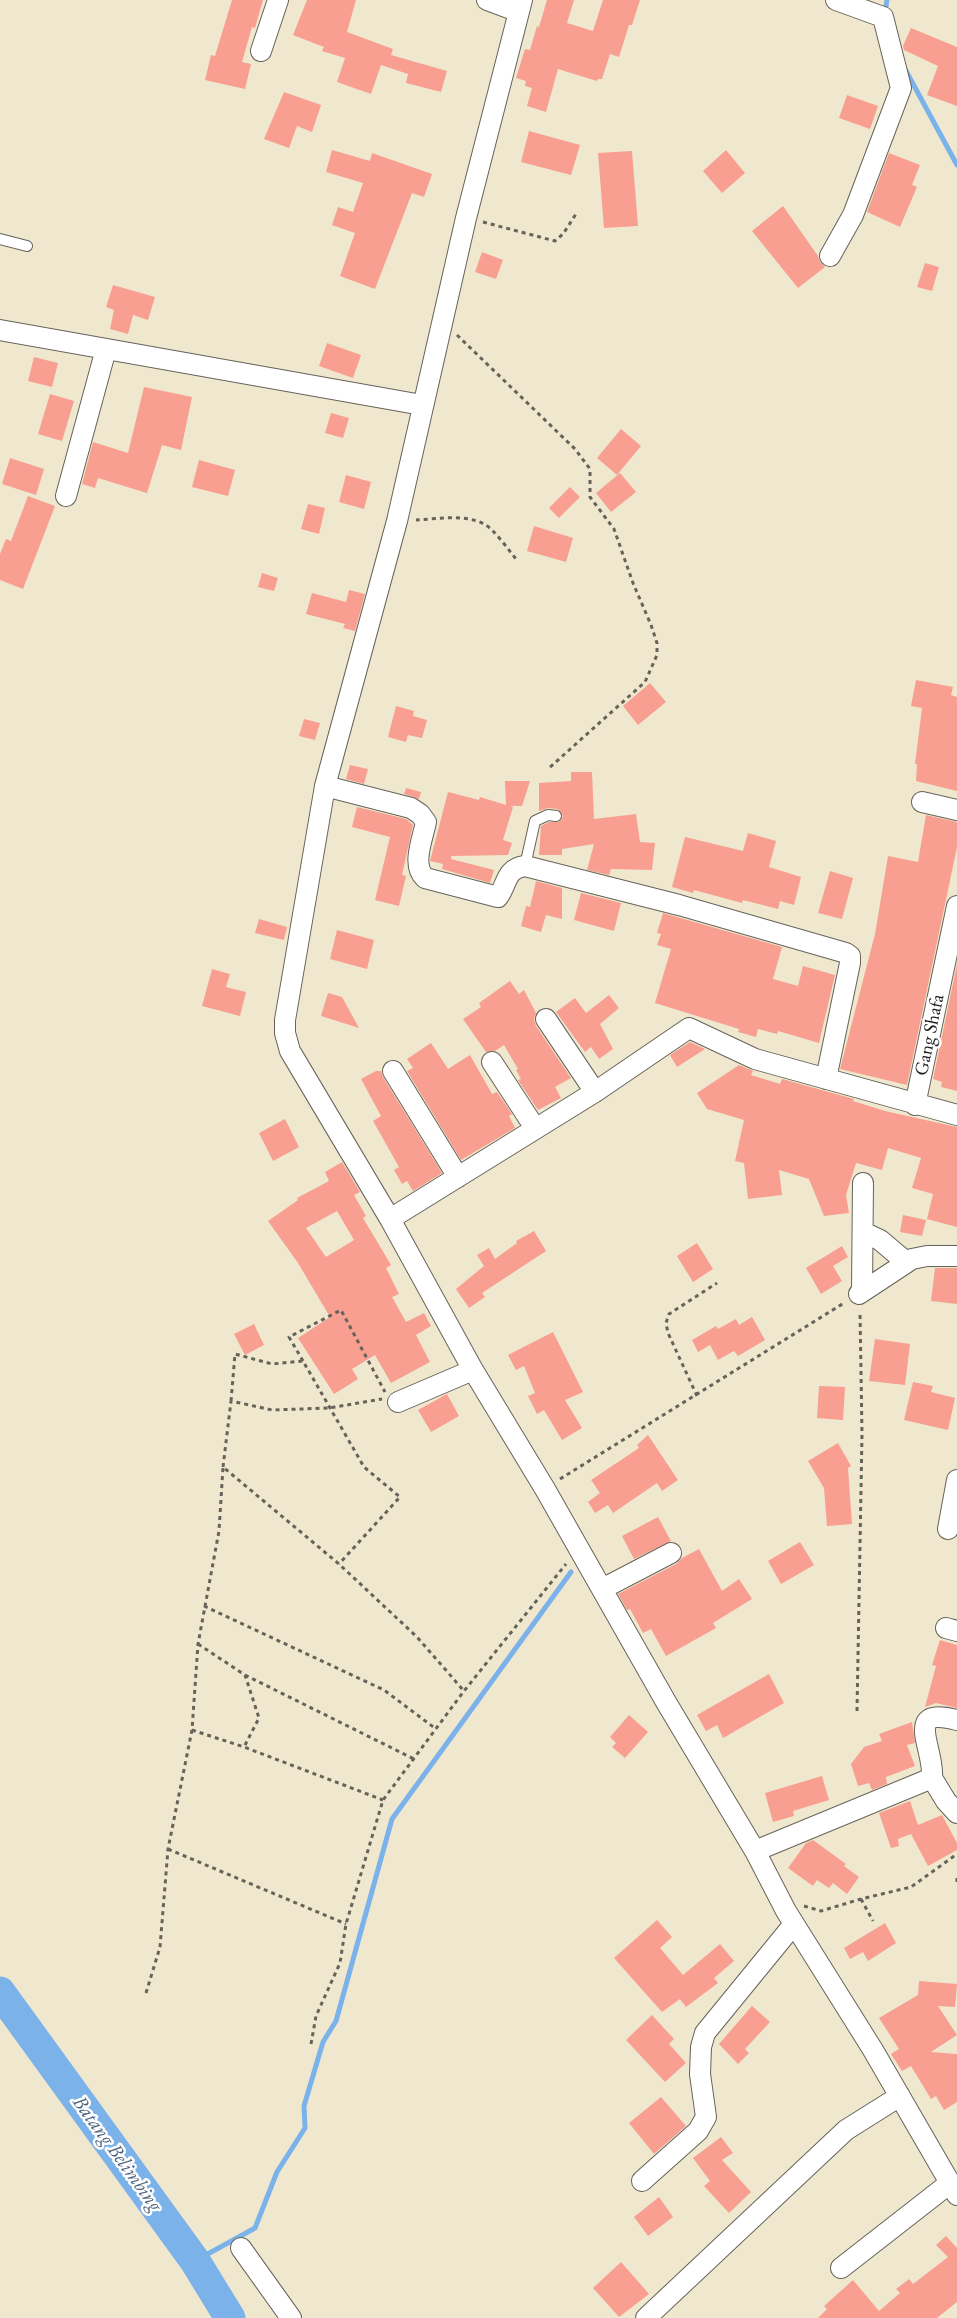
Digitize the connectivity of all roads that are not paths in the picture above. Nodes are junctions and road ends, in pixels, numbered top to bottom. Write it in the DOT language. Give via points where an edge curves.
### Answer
graph roads {
  1 [pos="278,0"];
  2 [pos="487,0"];
  3 [pos="836,0"];
  4 [pos="520,6"];
  5 [pos="261,51"];
  6 [pos="0,239"];
  7 [pos="27,246"];
  8 [pos="830,256"];
  9 [pos="0,330"];
  10 [pos="106,349"];
  11 [pos="422,405"];
  12 [pos="66,496"];
  13 [pos="325,786"];
  14 [pos="922,802"];
  15 [pos="957,810"];
  16 [pos="556,816"];
  17 [pos="525,866"];
  18 [pos="957,906"];
  19 [pos="546,1019"];
  20 [pos="492,1062"];
  21 [pos="392,1071"];
  22 [pos="826,1079"];
  23 [pos="595,1092"];
  24 [pos="916,1105"];
  25 [pos="957,1115"];
  26 [pos="535,1128"];
  27 [pos="458,1177"];
  28 [pos="863,1183"];
  29 [pos="390,1219"];
  30 [pos="863,1232"];
  31 [pos="957,1256"];
  32 [pos="906,1262"];
  33 [pos="473,1370"];
  34 [pos="398,1402"];
  35 [pos="957,1480"];
  36 [pos="948,1529"];
  37 [pos="670,1553"];
  38 [pos="602,1589"];
  39 [pos="957,1720"];
  40 [pos="932,1778"];
  41 [pos="957,1813"];
  42 [pos="755,1850"];
  43 [pos="790,1918"];
  44 [pos="900,2096"];
  45 [pos="642,2181"];
  46 [pos="954,2189"];
  47 [pos="241,2248"];
  48 [pos="841,2268"];
  49 [pos="291,2318"];
  50 [pos="646,2318"];
  1 -- 5 [label="street"];
  2 -- 4 [label="street"];
  3 -- 8 [label="street" via="883,17 901,88 853,215"];
  4 -- 11 [label="street"];
  6 -- 7 [label="lane"];
  9 -- 10 [label="street"];
  10 -- 11 [label="street"];
  10 -- 12 [label="street"];
  11 -- 13 [label="street" via="397,521"];
  13 -- 17 [label="street" via="411,808 420,814 426,822 418,870 425,878 498,897 509,873"];
  13 -- 29 [label="street" via="284,1033 290,1051"];
  14 -- 15 [label="street"];
  16 -- 17 [label="lane" via="548,815 534,821"];
  17 -- 22 [label="street" via="679,905 846,953 850,962"];
  18 -- 24 [label="street, Gang Shafa"];
  19 -- 23 [label="street"];
  20 -- 26 [label="street"];
  21 -- 27 [label="street"];
  22 -- 23 [label="street" via="755,1059 689,1028"];
  22 -- 24 [label="street"];
  23 -- 26 [label="street"];
  24 -- 25 [label="street"];
  26 -- 27 [label="street"];
  27 -- 29 [label="street"];
  28 -- 30 [label="street"];
  29 -- 33 [label="street"];
  30 -- 32 [label="street" via="880,1240"];
  30 -- 32 [label="street" via="861,1292"];
  31 -- 32 [label="street" via="927,1256"];
  33 -- 34 [label="street"];
  33 -- 38 [label="street"];
  35 -- 36 [label="street"];
  37 -- 38 [label="street"];
  38 -- 42 [label="street"];
  39 -- 40 [label="street" via="933,1716 924,1725 932,1758"];
  40 -- 41 [label="street"];
  40 -- 42 [label="street"];
  42 -- 43 [label="street"];
  43 -- 44 [label="street"];
  43 -- 45 [label="street" via="705,2034 700,2065 706,2113 704,2122"];
  44 -- 46 [label="street"];
  44 -- 50 [label="street" via="846,2130"];
  46 -- 48 [label="street"];
  47 -- 49 [label="street"];
}
